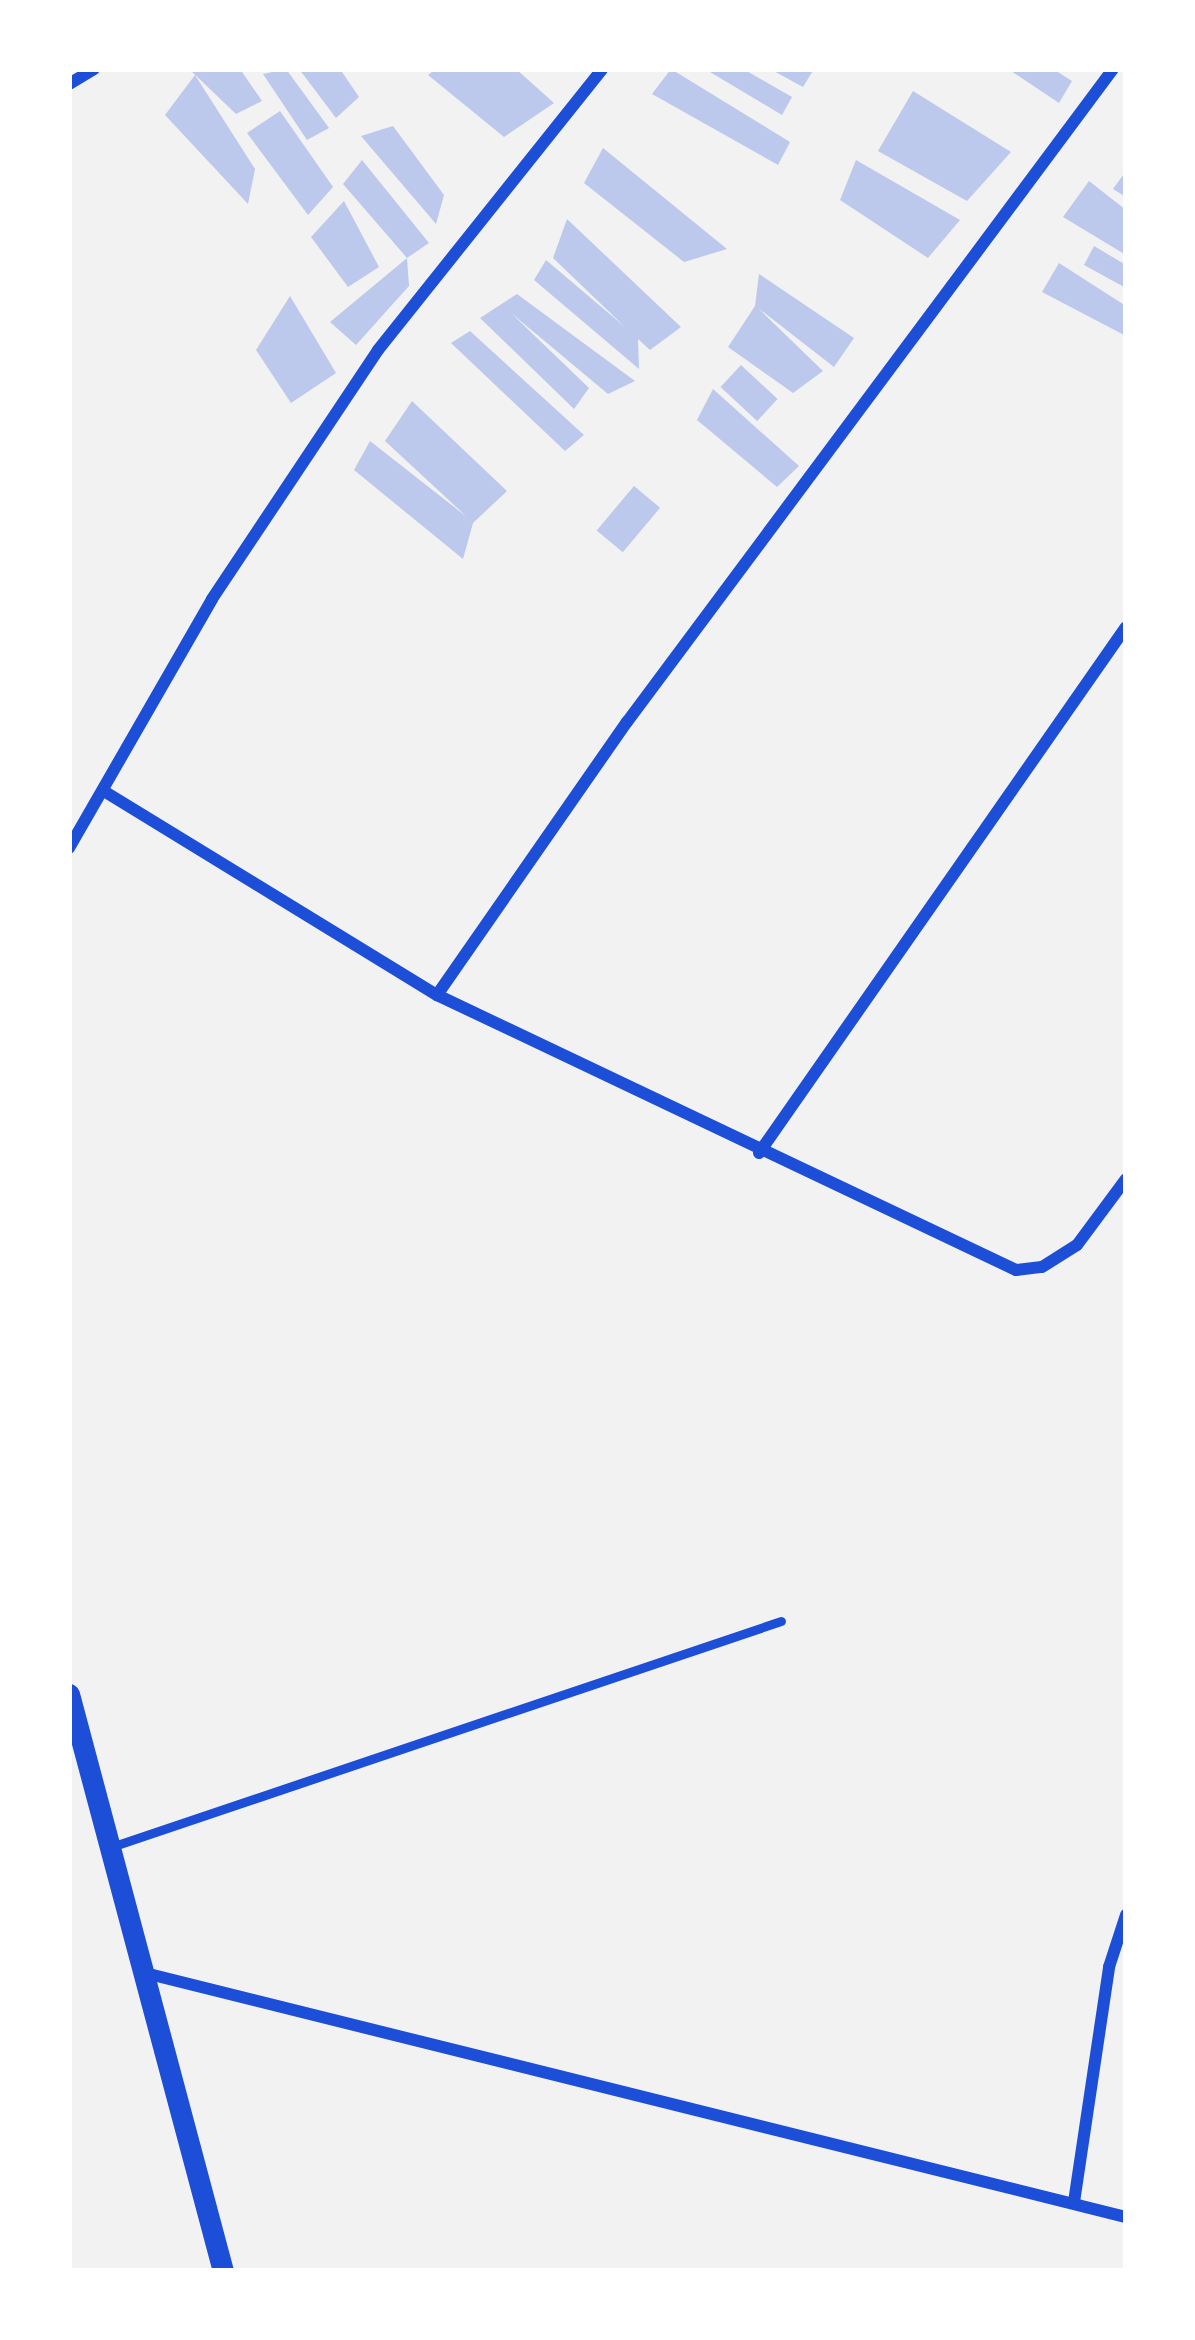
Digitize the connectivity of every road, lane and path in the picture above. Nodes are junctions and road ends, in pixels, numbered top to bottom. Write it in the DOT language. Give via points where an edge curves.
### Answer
graph roads {
  1 [pos="94,69"];
  2 [pos="602,69"];
  3 [pos="1113,69"];
  4 [pos="69,84"];
  5 [pos="1126,627"];
  6 [pos="106,793"];
  7 [pos="69,848"];
  8 [pos="436,995"];
  9 [pos="759,1153"];
  10 [pos="1126,1179"];
  11 [pos="781,1621"];
  12 [pos="69,1694"];
  13 [pos="111,1847"];
  14 [pos="1126,1915"];
  15 [pos="145,1973"];
  16 [pos="1074,2202"];
  17 [pos="1126,2217"];
  18 [pos="224,2271"];
  1 -- 4 [label="street"];
  2 -- 6 [label="street" via="378,350 212,599"];
  3 -- 8 [label="street" via="627,722"];
  5 -- 9 [label="street"];
  6 -- 7 [label="street"];
  6 -- 8 [label="street"];
  8 -- 9 [label="street"];
  9 -- 10 [label="street" via="1016,1270 1042,1267 1077,1245"];
  11 -- 13 [label="lane"];
  12 -- 13 [label="street"];
  13 -- 15 [label="street"];
  14 -- 16 [label="street" via="1109,1967"];
  15 -- 16 [label="street"];
  15 -- 18 [label="street"];
  16 -- 17 [label="street"];
}
